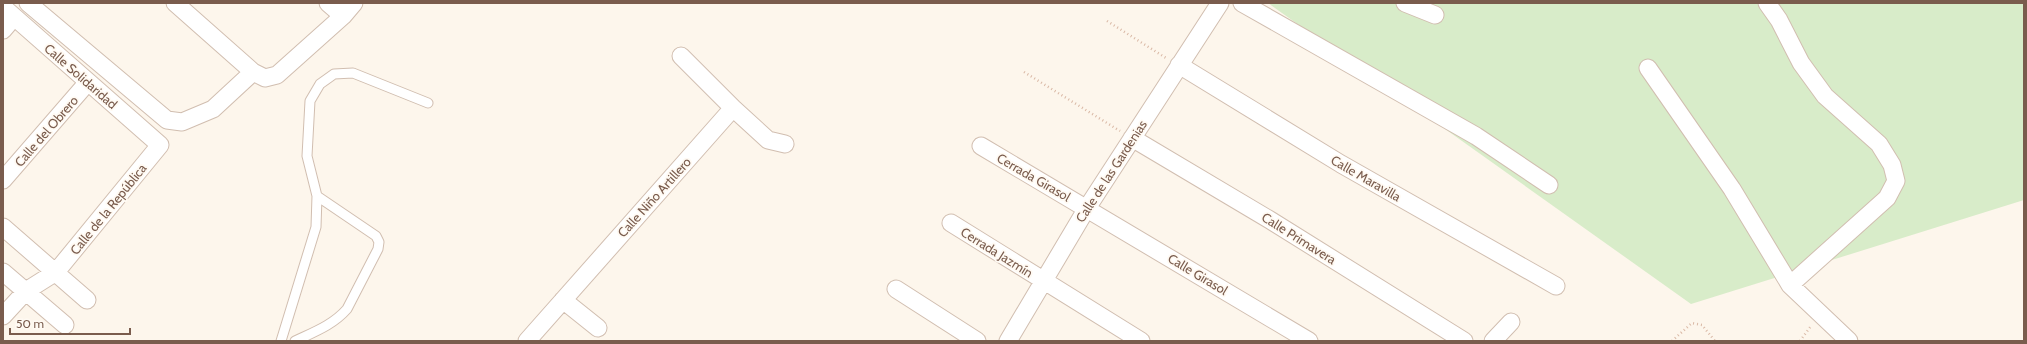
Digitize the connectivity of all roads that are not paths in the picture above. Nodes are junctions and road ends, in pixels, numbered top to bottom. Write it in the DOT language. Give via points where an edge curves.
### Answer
graph roads {
  1 [pos="175,3"];
  2 [pos="328,3"];
  3 [pos="354,3"];
  4 [pos="1220,3"];
  5 [pos="1242,3"];
  6 [pos="1405,3"];
  7 [pos="1767,3"];
  8 [pos="30,4"];
  9 [pos="9,12"];
  10 [pos="1435,15"];
  11 [pos="343,16"];
  12 [pos="3,30"];
  13 [pos="681,56"];
  14 [pos="1179,65"];
  15 [pos="1648,68"];
  16 [pos="253,72"];
  17 [pos="88,82"];
  18 [pos="428,103"];
  19 [pos="733,108"];
  20 [pos="1132,138"];
  21 [pos="785,144"];
  22 [pos="160,145"];
  23 [pos="981,146"];
  24 [pos="3,180"];
  25 [pos="1549,185"];
  26 [pos="316,196"];
  27 [pos="1087,208"];
  28 [pos="951,223"];
  29 [pos="3,227"];
  30 [pos="3,272"];
  31 [pos="56,272"];
  32 [pos="1044,280"];
  33 [pos="1790,285"];
  34 [pos="1556,286"];
  35 [pos="896,289"];
  36 [pos="26,292"];
  37 [pos="87,300"];
  38 [pos="563,300"];
  39 [pos="3,316"];
  40 [pos="1511,322"];
  41 [pos="65,325"];
  42 [pos="598,328"];
  43 [pos="281,341"];
  44 [pos="295,341"];
  45 [pos="527,341"];
  46 [pos="978,341"];
  47 [pos="1008,341"];
  48 [pos="1141,341"];
  49 [pos="1309,341"];
  50 [pos="1464,341"];
  51 [pos="1493,341"];
  52 [pos="1849,341"];
  1 -- 16 [label="street"];
  2 -- 11 [label="street"];
  3 -- 11 [label="street"];
  4 -- 14 [label="street, Calle de las Gardenias"];
  5 -- 25 [label="street" via="1476,136"];
  6 -- 10 [label="street"];
  7 -- 33 [label="street" via="1779,20 1801,63 1825,96 1879,144 1892,165 1896,181 1887,198"];
  8 -- 16 [label="street, Calle Solidaridad" via="167,120 182,122 212,109"];
  9 -- 12 [label="street"];
  9 -- 17 [label="street, Calle Solidaridad"];
  11 -- 16 [label="street" via="277,75 265,78"];
  13 -- 19 [label="street"];
  14 -- 20 [label="street, Calle de las Gardenias"];
  14 -- 34 [label="street, Calle Maravilla" via="1341,164"];
  15 -- 33 [label="street" via="1732,189"];
  17 -- 22 [label="street, Calle Solidaridad"];
  17 -- 24 [label="street, Calle del Obrero"];
  18 -- 26 [label="lane" via="353,73 334,74 320,84 310,101 307,156"];
  19 -- 21 [label="street" via="768,140"];
  19 -- 38 [label="street, Calle Niño Artillero"];
  20 -- 27 [label="street, Calle de las Gardenias"];
  20 -- 50 [label="street, Calle Primavera" via="1270,220"];
  22 -- 31 [label="street, Calle de la República"];
  23 -- 27 [label="street, Cerrada Girasol"];
  26 -- 43 [label="lane" via="316,227"];
  26 -- 44 [label="lane" via="376,236 379,242 378,249 347,309 340,317"];
  27 -- 32 [label="street, Calle de las Gardenias"];
  27 -- 49 [label="street, Calle Girasol"];
  28 -- 32 [label="street, Cerrada Jazmín"];
  29 -- 31 [label="street"];
  30 -- 36 [label="street"];
  31 -- 36 [label="street, Calle de la República"];
  31 -- 37 [label="street"];
  32 -- 47 [label="street, Calle de las Gardenias"];
  32 -- 48 [label="street, Cerrada Jazmín"];
  33 -- 52 [label="street"];
  35 -- 46 [label="street"];
  36 -- 39 [label="street, Calle de la República"];
  36 -- 41 [label="street"];
  38 -- 42 [label="street"];
  38 -- 45 [label="street, Calle Niño Artillero"];
  40 -- 51 [label="street"];
}
